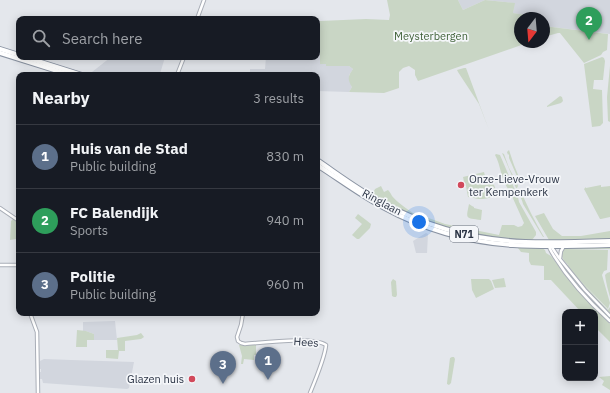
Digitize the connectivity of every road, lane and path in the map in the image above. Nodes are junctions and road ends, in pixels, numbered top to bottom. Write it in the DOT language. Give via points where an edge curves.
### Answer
graph roads {
  1 [pos="204,0"];
  2 [pos="198,16"];
  3 [pos="0,49"];
  4 [pos="0,53"];
  5 [pos="16,54"];
  6 [pos="16,58"];
  7 [pos="22,60"];
  8 [pos="34,60"];
  9 [pos="183,60"];
  10 [pos="60,72"];
  11 [pos="72,72"];
  12 [pos="178,72"];
  13 [pos="320,162"];
  14 [pos="320,167"];
  15 [pos="0,208"];
  16 [pos="16,219"];
  17 [pos="610,241"];
  18 [pos="549,245"];
  19 [pos="610,245"];
  20 [pos="538,246"];
  21 [pos="564,246"];
  22 [pos="551,252"];
  23 [pos="561,260"];
  24 [pos="0,265"];
  25 [pos="16,265"];
  26 [pos="31,316"];
  27 [pos="242,316"];
  28 [pos="610,316"];
  29 [pos="610,321"];
  30 [pos="38,393"];
  31 [pos="310,393"];
  1 -- 2 [label="main road"];
  3 -- 5 [label="highway"];
  4 -- 6 [label="highway"];
  7 -- 10 [label="highway"];
  8 -- 11 [label="highway"];
  9 -- 12 [label="main road"];
  13 -- 18 [label="highway, Ringlaan / N71" via="372,197 429,224 484,238"];
  14 -- 20 [label="highway, Ringlaan / N71" via="377,204 425,226 456,236 492,243"];
  15 -- 16 [label="main road"];
  17 -- 18 [label="highway, N71"];
  18 -- 20 [label="highway, Ringlaan / N71"];
  18 -- 21 [label="highway, N71"];
  18 -- 22 [label="main road, Ringlaan"];
  18 -- 23 [label="main road"];
  19 -- 21 [label="highway, N71"];
  20 -- 22 [label="main road, Ringlaan"];
  21 -- 23 [label="main road" via="560,254"];
  22 -- 29 [label="main road, Ringlaan" via="573,282"];
  23 -- 28 [label="main road"];
  24 -- 25 [label="main road"];
  26 -- 30 [label="main road" via="37,332"];
  27 -- 31 [label="main road, Hees" via="237,337 241,343 295,340 326,345"];
}
